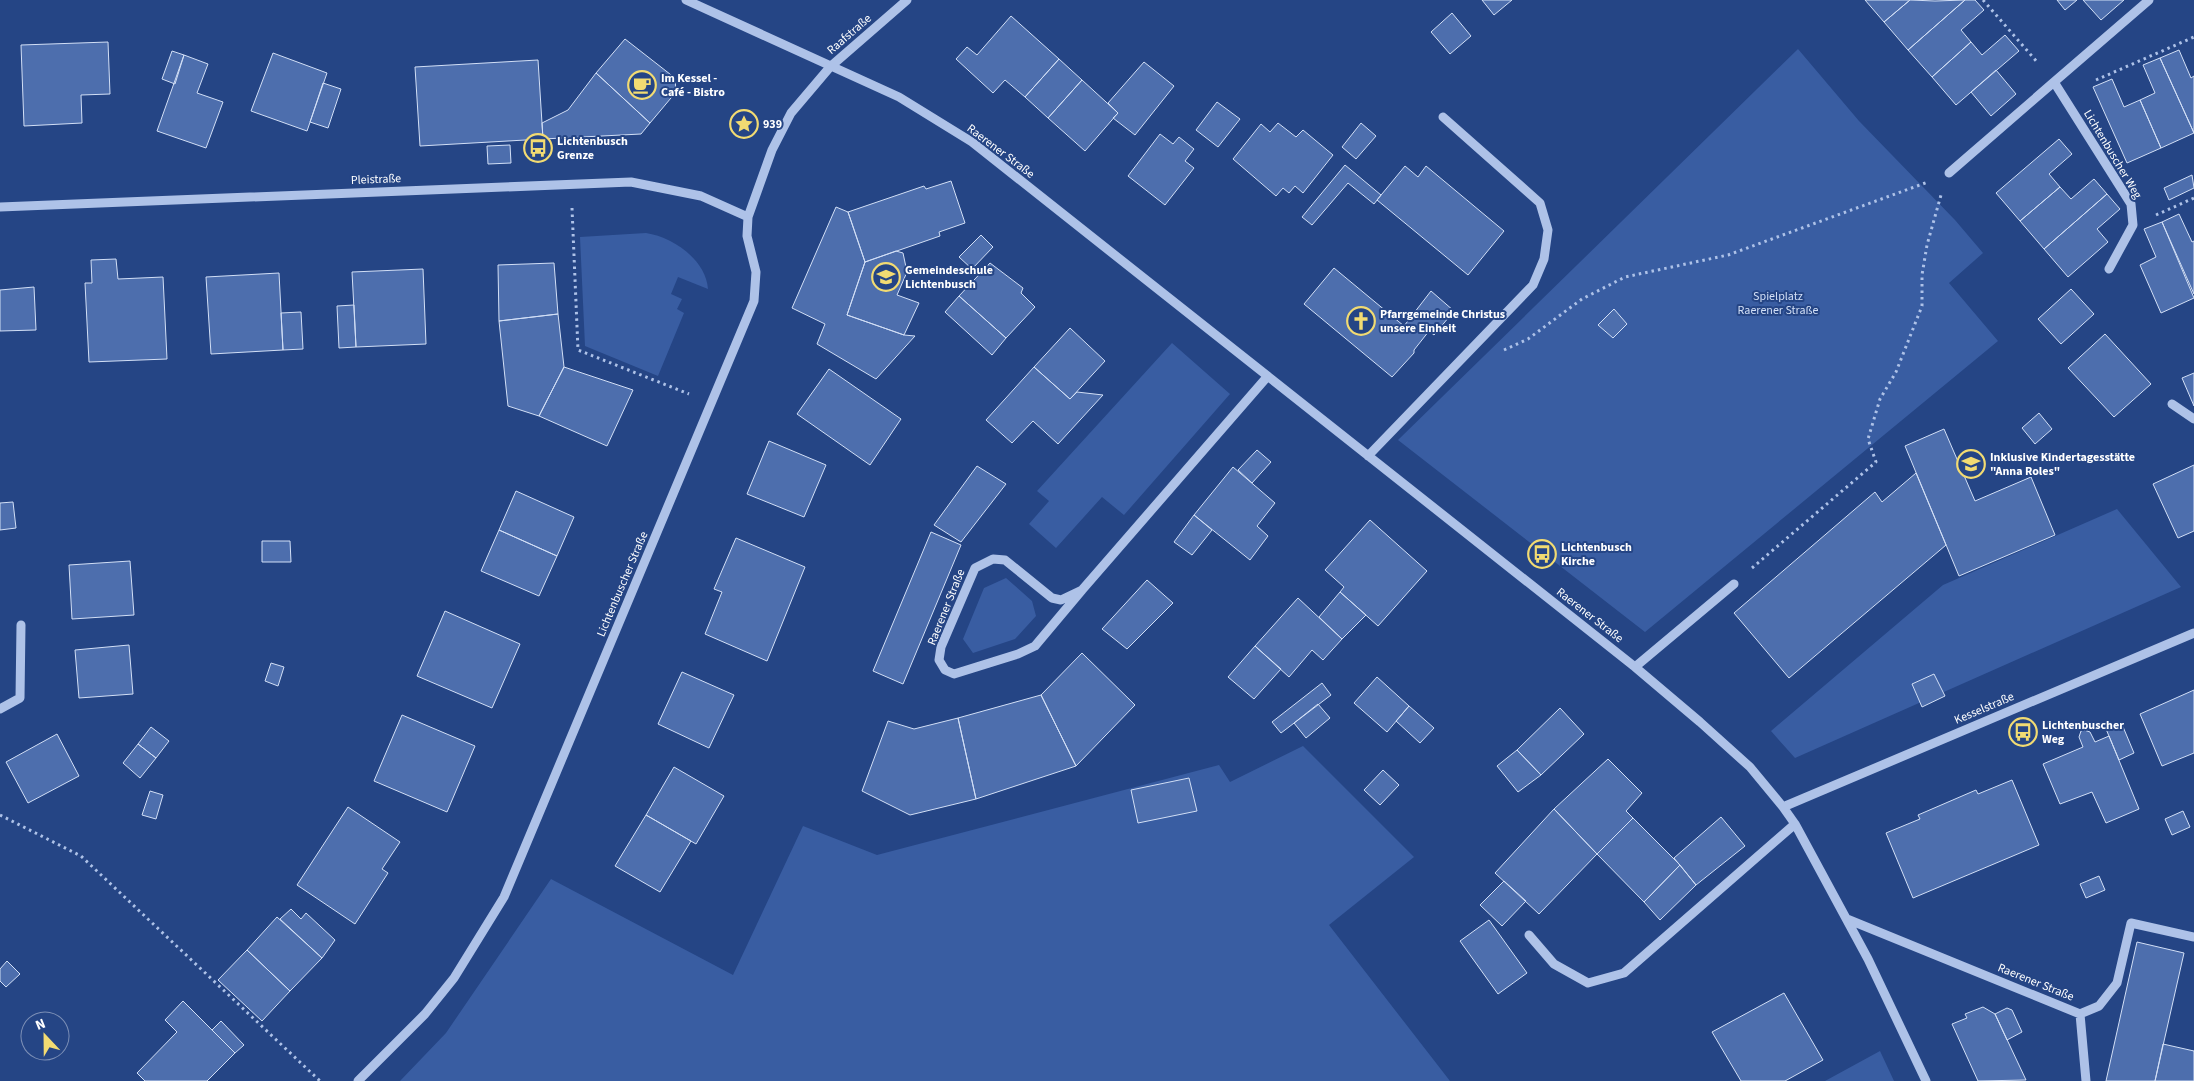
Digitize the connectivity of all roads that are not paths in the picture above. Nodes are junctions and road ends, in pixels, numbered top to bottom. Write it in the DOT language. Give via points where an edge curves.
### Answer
graph roads {
  1 [pos="686,0"];
  2 [pos="907,0"];
  3 [pos="2149,0"];
  4 [pos="830,67"];
  5 [pos="2054,82"];
  6 [pos="1443,117"];
  7 [pos="1949,173"];
  8 [pos="0,207"];
  9 [pos="748,217"];
  10 [pos="2109,269"];
  11 [pos="1267,377"];
  12 [pos="2172,404"];
  13 [pos="2194,419"];
  14 [pos="1368,456"];
  15 [pos="1734,584"];
  16 [pos="1082,590"];
  17 [pos="21,625"];
  18 [pos="2194,633"];
  19 [pos="1634,667"];
  20 [pos="0,709"];
  21 [pos="1784,807"];
  22 [pos="1795,824"];
  23 [pos="1847,919"];
  24 [pos="1529,934"];
  25 [pos="2194,937"];
  26 [pos="2080,1014"];
  27 [pos="358,1081"];
  28 [pos="1926,1081"];
  29 [pos="2086,1081"];
  1 -- 4 [label="street, Raerener Straße"];
  2 -- 4 [label="street, Raafstraße"];
  3 -- 5 [label="street"];
  4 -- 9 [label="street, Lichtenbuscher Straße" via="790,113 772,150"];
  4 -- 11 [label="street, Raerener Straße" via="899,97 972,142"];
  5 -- 7 [label="street"];
  5 -- 10 [label="street, Lichtenbuscher Weg" via="2131,204 2133,225"];
  6 -- 14 [label="street" via="1540,203 1548,230 1544,259 1533,285"];
  8 -- 9 [label="street, Pleistraße" via="631,182 702,196"];
  9 -- 27 [label="street, Lichtenbuscher Straße" via="748,236 756,272 754,301 504,896 454,978 425,1014"];
  11 -- 14 [label="street, Raerener Straße"];
  11 -- 16 [label="street, Raerener Straße"];
  12 -- 13 [label="street"];
  14 -- 19 [label="street, Raerener Straße"];
  15 -- 19 [label="street"];
  16 -- 16 [label="street, Raerener Straße" via="1061,600 1052,598 1005,560 993,559 975,568 941,647 939,660 946,670 954,674 1027,650 1049,632"];
  17 -- 20 [label="street" via="20,698"];
  18 -- 21 [label="street, Kesselstraße"];
  19 -- 21 [label="street, Raerener Straße" via="1750,767"];
  21 -- 22 [label="street, Raerener Straße"];
  22 -- 23 [label="street, Raerener Straße"];
  22 -- 24 [label="street" via="1624,973 1588,983 1554,964"];
  23 -- 26 [label="street, Raerener Straße"];
  23 -- 28 [label="street, Raerener Straße"];
  25 -- 26 [label="street, Raerener Straße" via="2130,923 2117,983 2099,1006"];
  26 -- 29 [label="street"];
}
